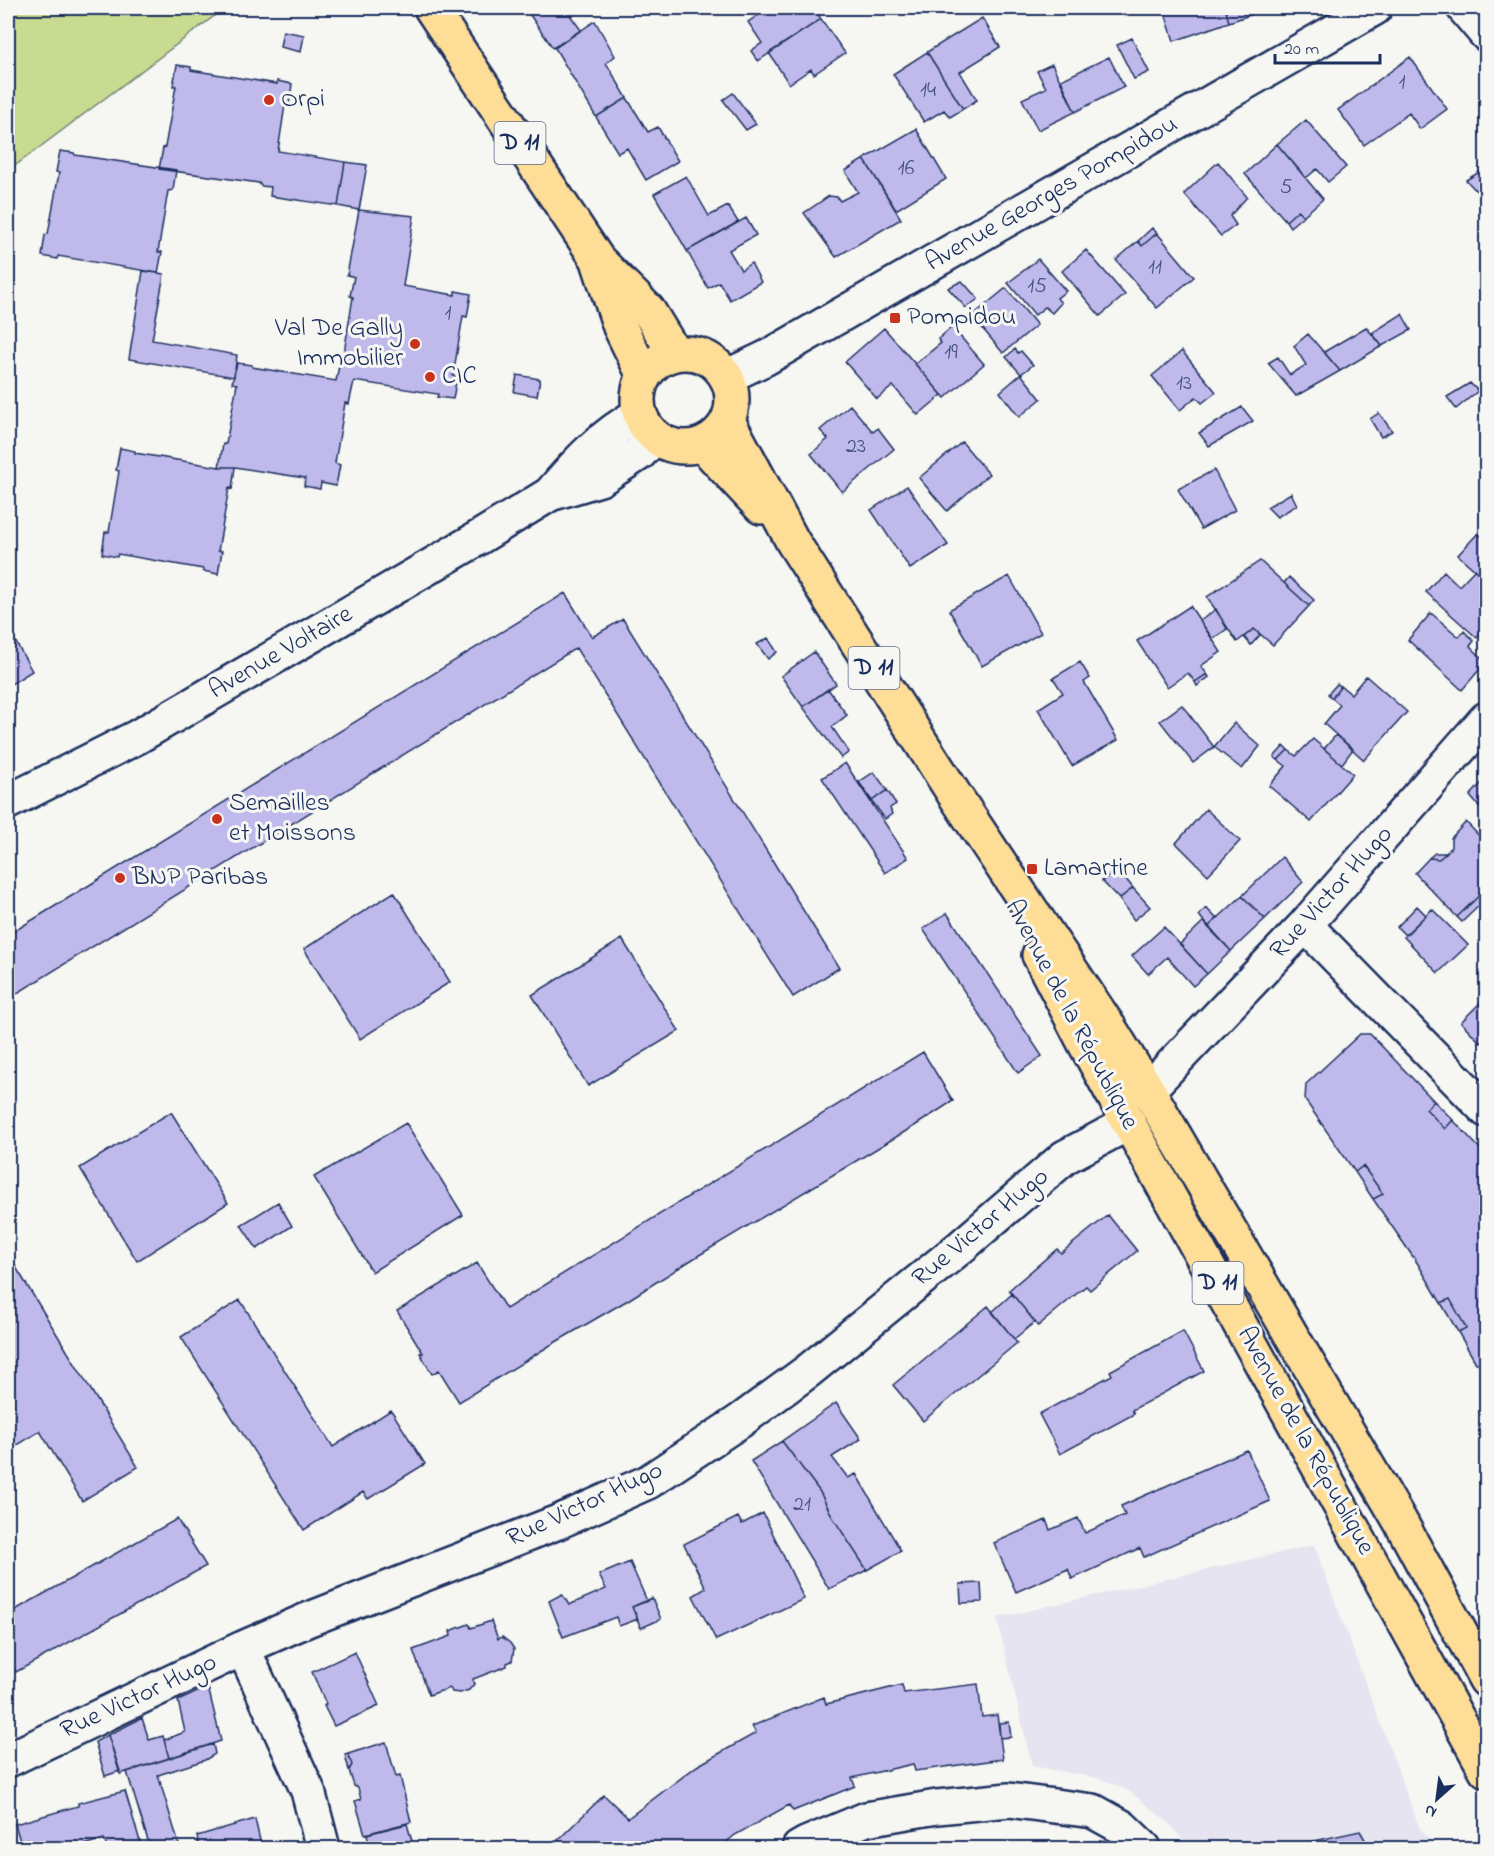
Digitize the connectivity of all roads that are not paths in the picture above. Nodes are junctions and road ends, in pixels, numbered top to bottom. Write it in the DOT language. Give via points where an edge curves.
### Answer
graph roads {
  1 [pos="1375,8"];
  2 [pos="1464,8"];
  3 [pos="434,13"];
  4 [pos="1486,34"];
  5 [pos="598,260"];
  6 [pos="675,354"];
  7 [pos="644,376"];
  8 [pos="726,377"];
  9 [pos="728,421"];
  10 [pos="647,425"];
  11 [pos="702,444"];
  12 [pos="794,542"];
  13 [pos="1486,719"];
  14 [pos="954,795"];
  15 [pos="8,802"];
  16 [pos="1305,926"];
  17 [pos="1148,1090"];
  18 [pos="1486,1110"];
  19 [pos="1129,1122"];
  20 [pos="243,1648"];
  21 [pos="1486,1680"];
  22 [pos="8,1760"];
  23 [pos="1486,1770"];
  24 [pos="323,1848"];
  25 [pos="799,1848"];
  26 [pos="1144,1848"];
  1 -- 8 [label="street, Avenue Georges Pompidou"];
  2 -- 4 [label="street"];
  3 -- 5 [label="main road, D 11"];
  5 -- 6 [label="main road, D 11" via="648,310"];
  5 -- 7 [label="main road, D 11" via="620,327"];
  6 -- 7 [label="main road" via="660,359"];
  6 -- 8 [label="main road" via="704,357"];
  7 -- 10 [label="main road" via="639,391"];
  8 -- 9 [label="main road" via="733,401"];
  9 -- 11 [label="main road" via="717,436"];
  9 -- 12 [label="main road, Avenue de la République / D 11"];
  10 -- 11 [label="main road" via="676,447"];
  10 -- 15 [label="street, Avenue Voltaire" via="620,425 577,461 550,494 137,738"];
  11 -- 12 [label="main road, Avenue de la République / D 11"];
  12 -- 14 [label="main road, Avenue de la République / D 11"];
  13 -- 16 [label="street, Rue Victor Hugo"];
  14 -- 17 [label="main road, Avenue de la République / D 11"];
  14 -- 19 [label="main road, Avenue de la République / D 11"];
  16 -- 17 [label="street, Rue Victor Hugo"];
  16 -- 18 [label="street"];
  17 -- 21 [label="main road, Avenue de la République / D 11" via="1400,1521"];
  19 -- 20 [label="street, Rue Victor Hugo" via="1065,1157 808,1371 648,1482"];
  19 -- 23 [label="main road, Avenue de la République / D 11"];
  20 -- 22 [label="street, Rue Victor Hugo"];
  20 -- 24 [label="street" via="308,1791"];
  25 -- 26 [label="street" via="866,1819 1009,1800 1093,1811 1122,1827"];
}
